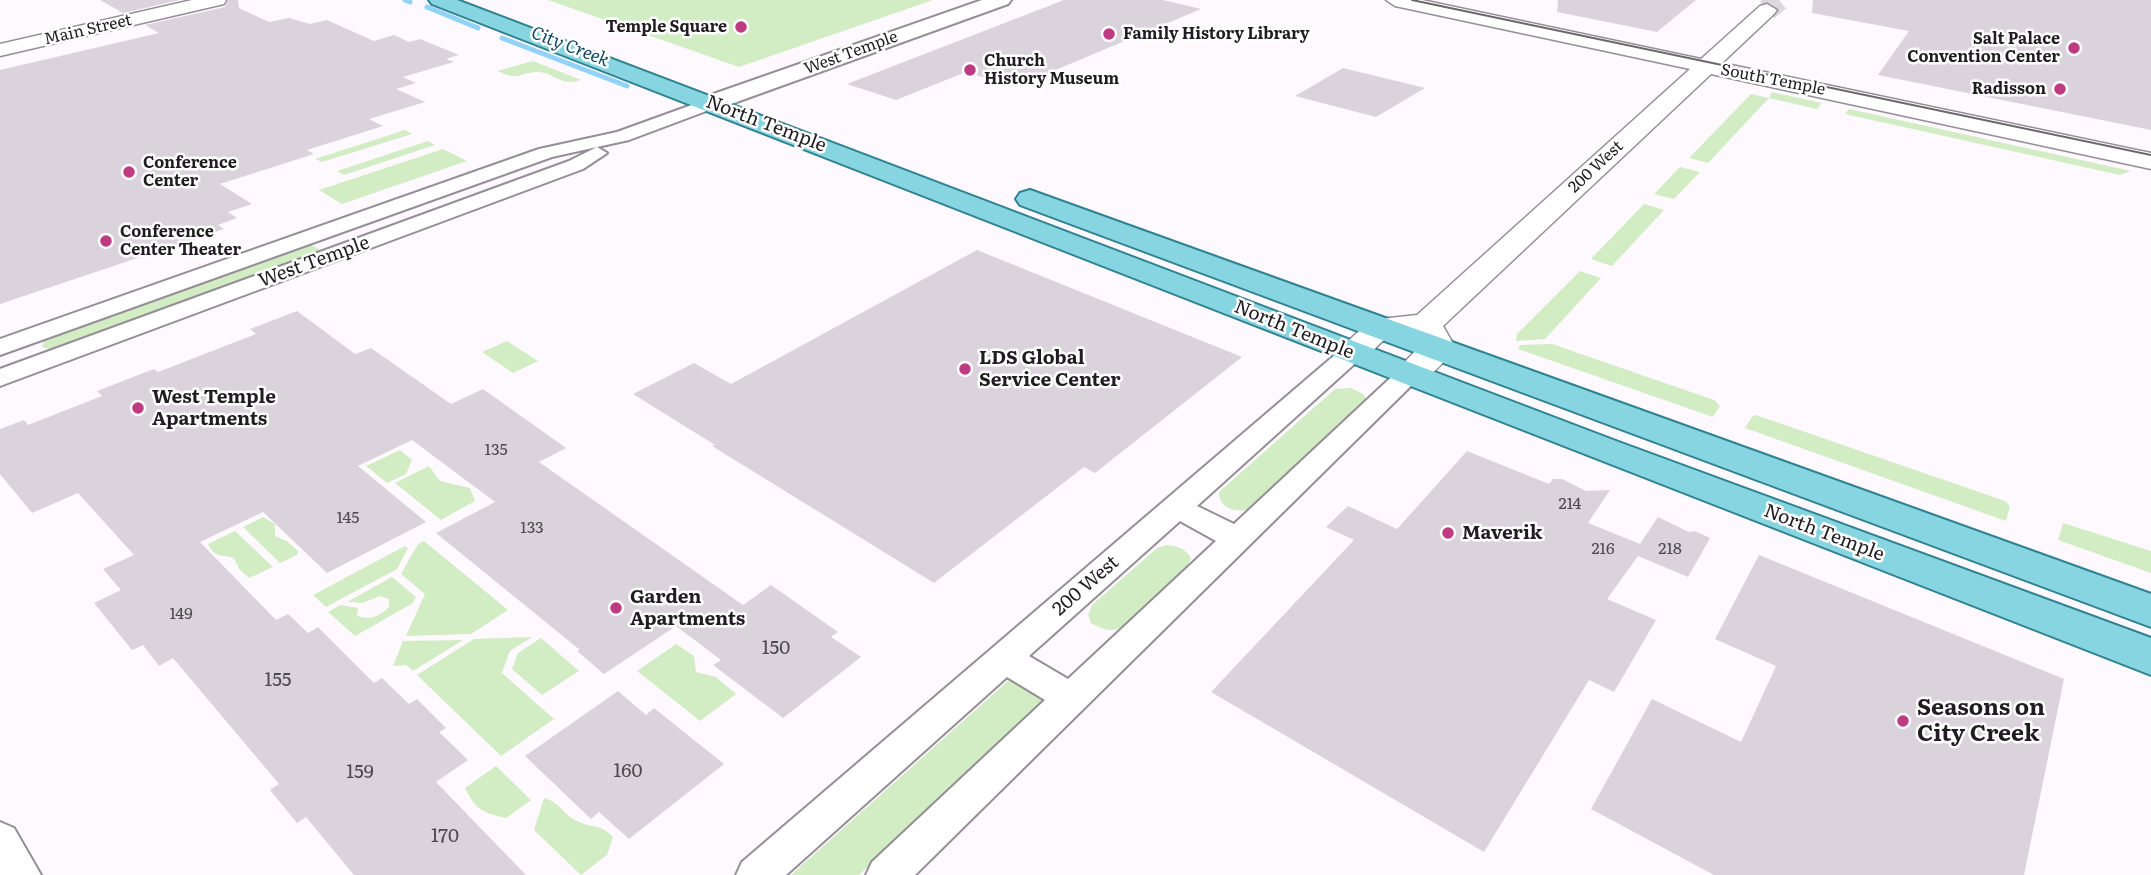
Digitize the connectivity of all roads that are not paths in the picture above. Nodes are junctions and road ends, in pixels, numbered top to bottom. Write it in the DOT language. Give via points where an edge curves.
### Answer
graph roads {
  1 [pos="217,0"];
  2 [pos="439,0"];
  3 [pos="484,0"];
  4 [pos="1000,0"];
  5 [pos="1395,0"];
  6 [pos="1460,0"];
  7 [pos="1768,10"];
  8 [pos="0,50"];
  9 [pos="1712,60"];
  10 [pos="739,93"];
  11 [pos="711,103"];
  12 [pos="622,136"];
  13 [pos="2151,145"];
  14 [pos="2151,162"];
  15 [pos="1382,327"];
  16 [pos="0,347"];
  17 [pos="1425,349"];
  18 [pos="1352,353"];
  19 [pos="0,379"];
  20 [pos="1174,506"];
  21 [pos="1238,539"];
  22 [pos="2151,611"];
  23 [pos="2151,657"];
  24 [pos="1004,658"];
  25 [pos="1072,699"];
  26 [pos="0,840"];
  27 [pos="20,875"];
  28 [pos="757,875"];
  29 [pos="887,875"];
  1 -- 8 [label="street, Main Street"];
  2 -- 11 [label="main road, North Temple"];
  3 -- 10 [label="main road, North Temple"];
  4 -- 10 [label="main road, West Temple"];
  5 -- 9 [label="street, South Temple"];
  6 -- 9 [label="street, South Temple"];
  7 -- 9 [label="street, 200 West"];
  9 -- 13 [label="street, South Temple" via="1891,87"];
  9 -- 14 [label="street, South Temple"];
  9 -- 17 [label="street, 200 West"];
  10 -- 11 [label="main road, West Temple"];
  10 -- 15 [label="main road, North Temple"];
  11 -- 12 [label="street, West Temple"];
  11 -- 18 [label="main road, North Temple"];
  12 -- 16 [label="street, West Temple" via="546,153"];
  12 -- 19 [label="street, West Temple" via="576,165"];
  15 -- 17 [label="main road, North Temple"];
  15 -- 18 [label="street, 200 West"];
  17 -- 18 [label="main road, North Temple"];
  17 -- 21 [label="street, 200 West"];
  17 -- 22 [label="main road, North Temple"];
  17 -- 23 [label="main road, North Temple"];
  18 -- 20 [label="street, 200 West"];
  20 -- 21 [label="street"];
  20 -- 24 [label="street, 200 West"];
  21 -- 25 [label="street, 200 West"];
  24 -- 25 [label="street"];
  24 -- 28 [label="street, 200 West"];
  25 -- 29 [label="street, 200 West"];
  26 -- 27 [label="street"];
}
